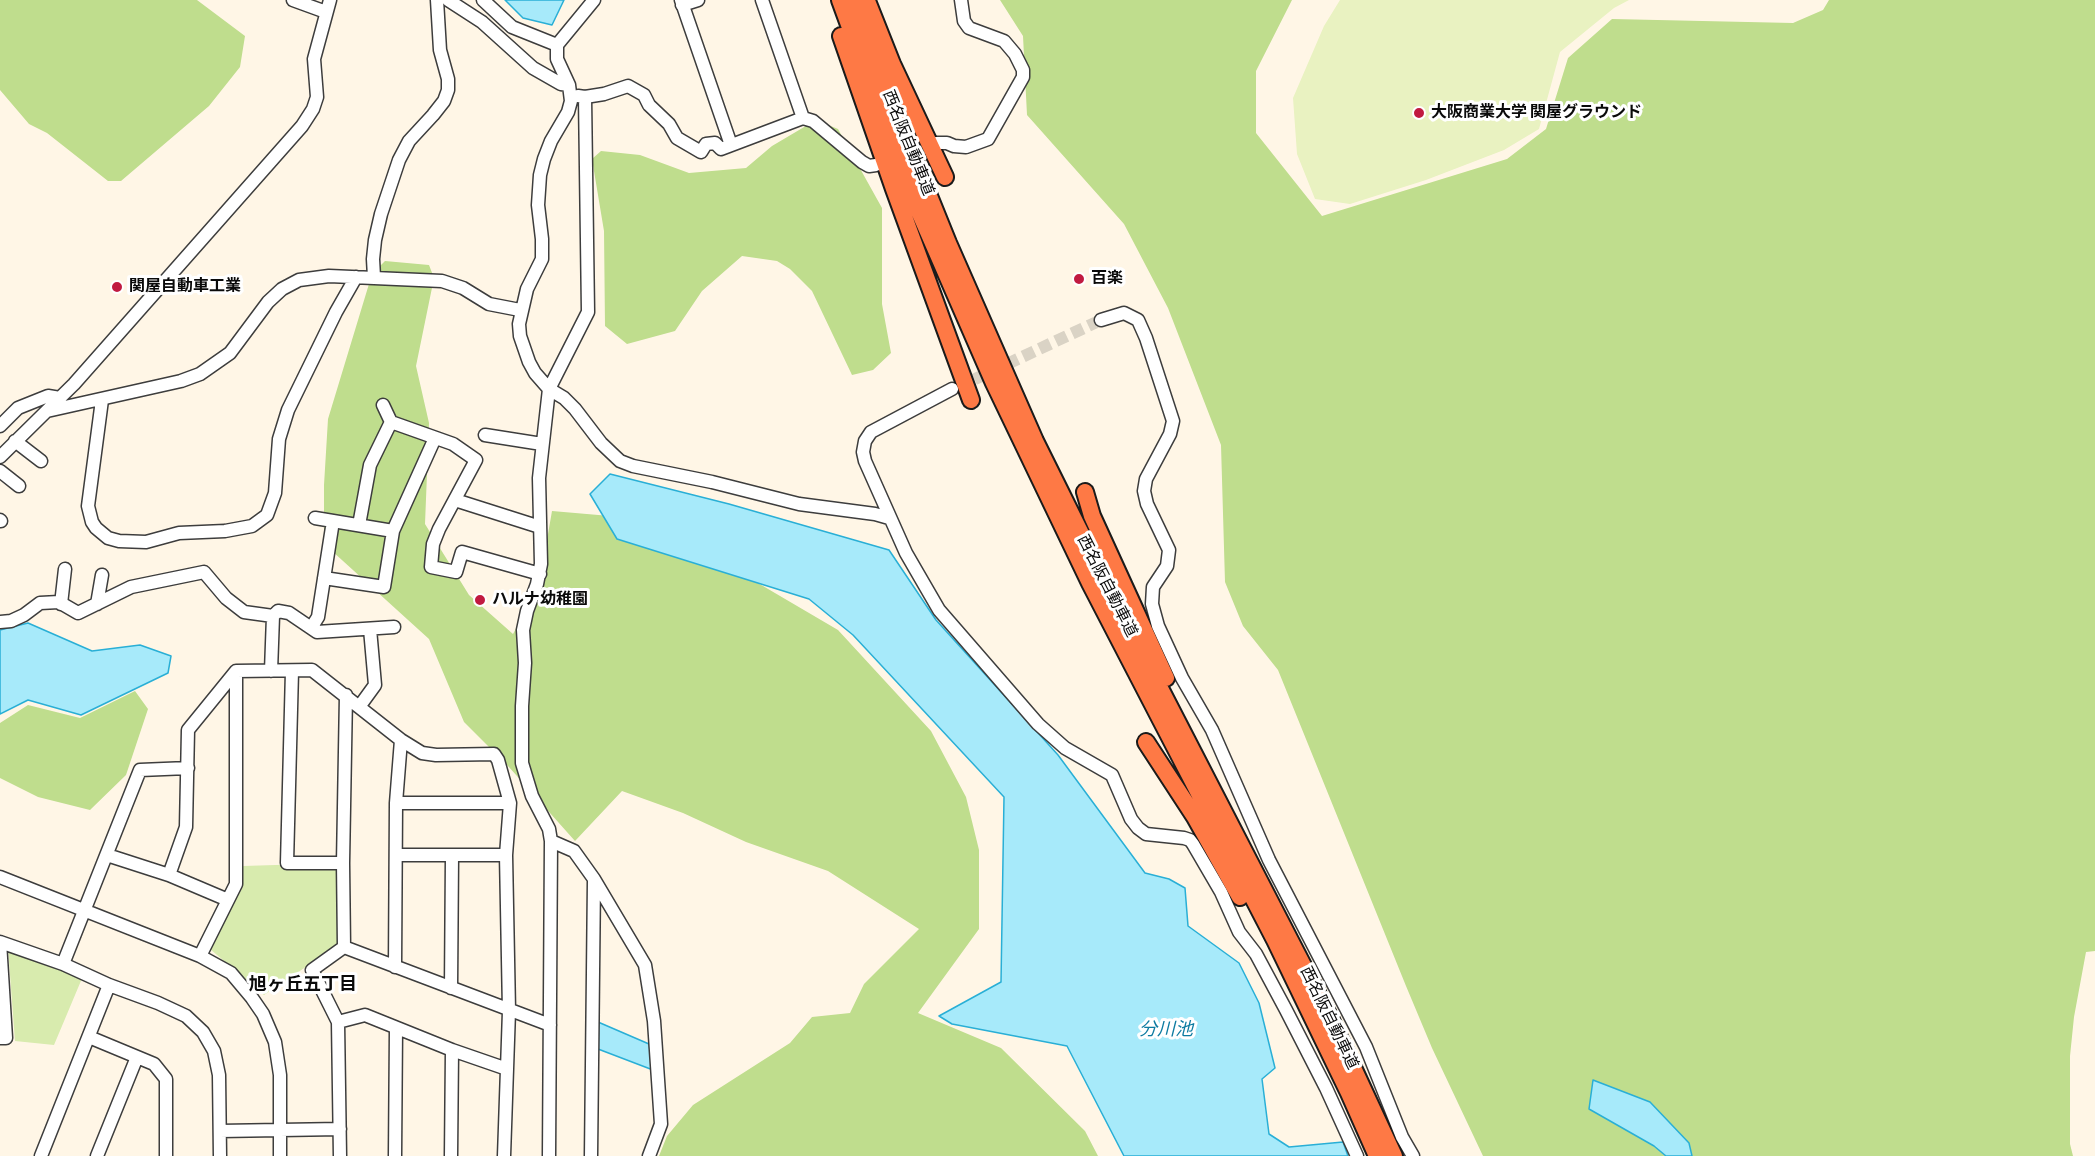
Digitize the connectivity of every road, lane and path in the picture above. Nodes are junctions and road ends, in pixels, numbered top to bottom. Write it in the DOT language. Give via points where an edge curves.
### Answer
graph roads {
  1 [pos="293,0"];
  2 [pos="437,0"];
  3 [pos="448,0"];
  4 [pos="483,0"];
  5 [pos="594,0"];
  6 [pos="698,0"];
  7 [pos="762,0"];
  8 [pos="867,0"];
  9 [pos="961,0"];
  10 [pos="846,2"];
  11 [pos="681,3"];
  12 [pos="328,6"];
  13 [pos="557,45"];
  14 [pos="570,89"];
  15 [pos="585,97"];
  16 [pos="803,118"];
  17 [pos="936,143"];
  18 [pos="731,145"];
  19 [pos="876,165"];
  20 [pos="945,177"];
  21 [pos="356,276"];
  22 [pos="374,277"];
  23 [pos="520,310"];
  24 [pos="1101,320"];
  25 [pos="549,389"];
  26 [pos="952,389"];
  27 [pos="60,398"];
  28 [pos="102,400"];
  29 [pos="971,400"];
  30 [pos="383,405"];
  31 [pos="46,411"];
  32 [pos="391,422"];
  33 [pos="0,426"];
  34 [pos="485,435"];
  35 [pos="435,438"];
  36 [pos="15,441"];
  37 [pos="542,444"];
  38 [pos="0,457"];
  39 [pos="41,461"];
  40 [pos="0,471"];
  41 [pos="19,486"];
  42 [pos="1085,492"];
  43 [pos="455,500"];
  44 [pos="315,518"];
  45 [pos="889,518"];
  46 [pos="333,521"];
  47 [pos="359,525"];
  48 [pos="540,527"];
  49 [pos="393,531"];
  50 [pos="65,569"];
  51 [pos="540,574"];
  52 [pos="102,575"];
  53 [pos="324,579"];
  54 [pos="60,604"];
  55 [pos="97,604"];
  56 [pos="273,616"];
  57 [pos="0,622"];
  58 [pos="394,627"];
  59 [pos="311,628"];
  60 [pos="370,629"];
  61 [pos="236,671"];
  62 [pos="272,671"];
  63 [pos="292,671"];
  64 [pos="346,695"];
  65 [pos="359,707"];
  66 [pos="401,740"];
  67 [pos="1146,742"];
  68 [pos="188,768"];
  69 [pos="396,803"];
  70 [pos="510,803"];
  71 [pos="1231,826"];
  72 [pos="552,841"];
  73 [pos="107,855"];
  74 [pos="397,855"];
  75 [pos="506,855"];
  76 [pos="452,856"];
  77 [pos="343,863"];
  78 [pos="169,875"];
  79 [pos="0,877"];
  80 [pos="594,879"];
  81 [pos="228,900"];
  82 [pos="84,911"];
  83 [pos="1275,940"];
  84 [pos="0,942"];
  85 [pos="344,947"];
  86 [pos="200,956"];
  87 [pos="63,964"];
  88 [pos="395,967"];
  89 [pos="109,985"];
  90 [pos="451,988"];
  91 [pos="509,1011"];
  92 [pos="338,1022"];
  93 [pos="550,1025"];
  94 [pos="396,1028"];
  95 [pos="89,1037"];
  96 [pos="0,1038"];
  97 [pos="452,1050"];
  98 [pos="137,1057"];
  99 [pos="507,1069"];
  100 [pos="281,1128"];
  101 [pos="340,1129"];
  102 [pos="220,1131"];
  103 [pos="41,1156"];
  104 [pos="97,1156"];
  105 [pos="166,1156"];
  106 [pos="220,1156"];
  107 [pos="280,1156"];
  108 [pos="340,1156"];
  109 [pos="395,1156"];
  110 [pos="451,1156"];
  111 [pos="504,1156"];
  112 [pos="549,1156"];
  113 [pos="591,1156"];
  114 [pos="649,1156"];
  115 [pos="1357,1156"];
  116 [pos="1377,1156"];
  117 [pos="1394,1156"];
  118 [pos="1413,1156"];
  1 -- 12 [label="street"];
  2 -- 22 [label="street" via="440,50 448,90 399,160 375,240"];
  3 -- 14 [label="street" via="482,22 533,68"];
  4 -- 13 [label="street" via="512,27"];
  5 -- 13 [label="street"];
  6 -- 11 [label="street"];
  7 -- 16 [label="street"];
  8 -- 20 [label="highway"];
  9 -- 17 [label="street" via="969,28 1004,40 1019,62 1023,77 988,139 966,147"];
  10 -- 29 [label="highway" via="836,22"];
  10 -- 71 [label="highway, 西名阪自動車道" via="1035,441"];
  10 -- 83 [label="highway, 西名阪自動車道" via="908,186 965,320 1090,583"];
  11 -- 18 [label="street"];
  12 -- 27 [label="street" via="314,59 317,97 302,126"];
  13 -- 14 [label="street" via="557,59"];
  14 -- 15 [label="street"];
  14 -- 23 [label="street" via="568,112 551,141 540,175 537,205 542,259"];
  15 -- 18 [label="street" via="628,86 644,95 677,138 701,152 706,144 715,143 721,149"];
  15 -- 25 [label="street" via="588,312"];
  16 -- 18 [label="street"];
  16 -- 19 [label="street" via="813,121 862,162"];
  21 -- 22 [label="street"];
  21 -- 28 [label="street" via="299,280 268,302 230,353 200,374"];
  21 -- 28 [label="street" via="288,410 279,439 275,493 267,515 252,526 179,533 146,542 108,538 96,528 88,506"];
  22 -- 23 [label="street" via="442,281 489,304"];
  23 -- 25 [label="street" via="523,349 535,373"];
  24 -- 118 [label="street" via="1125,313 1138,320 1173,421 1144,491 1170,559 1153,587 1152,604 1158,626 1212,730 1269,860 1365,1047"];
  25 -- 37 [label="street"];
  25 -- 45 [label="street" via="575,409 609,453 633,466 798,504"];
  26 -- 45 [label="street" via="871,432 865,441 865,461"];
  27 -- 31 [label="street"];
  27 -- 33 [label="street" via="48,396 18,408"];
  28 -- 31 [label="street"];
  30 -- 32 [label="street"];
  31 -- 36 [label="street"];
  32 -- 35 [label="street"];
  32 -- 47 [label="street" via="370,465"];
  34 -- 37 [label="street"];
  35 -- 43 [label="street" via="453,444 476,460"];
  35 -- 49 [label="street"];
  36 -- 38 [label="street"];
  36 -- 39 [label="street"];
  37 -- 48 [label="street"];
  40 -- 41 [label="street"];
  42 -- 71 [label="highway" via="1092,516 1178,704 1233,814"];
  43 -- 48 [label="street"];
  43 -- 51 [label="street" via="433,544 431,567 456,572 462,552"];
  44 -- 46 [label="street"];
  45 -- 115 [label="street" via="939,610 1038,724 1065,748 1112,775 1138,828 1146,834 1184,838 1193,844 1286,1011"];
  46 -- 47 [label="street"];
  46 -- 53 [label="street"];
  47 -- 49 [label="street"];
  48 -- 51 [label="street"];
  49 -- 53 [label="street" via="384,587"];
  50 -- 54 [label="street"];
  51 -- 72 [label="street" via="524,620 521,747 531,796"];
  52 -- 55 [label="street"];
  53 -- 59 [label="street" via="318,617"];
  54 -- 55 [label="street" via="78,613"];
  54 -- 57 [label="street" via="40,603 24,615"];
  55 -- 56 [label="street" via="131,587 204,572 244,612"];
  56 -- 59 [label="street" via="279,611 289,613"];
  56 -- 62 [label="street"];
  58 -- 60 [label="street"];
  59 -- 60 [label="street" via="317,632"];
  60 -- 65 [label="street" via="375,685"];
  61 -- 62 [label="street"];
  61 -- 68 [label="street" via="188,730"];
  61 -- 81 [label="street" via="236,884"];
  62 -- 63 [label="street"];
  63 -- 64 [label="street" via="312,670"];
  63 -- 77 [label="street" via="287,862"];
  64 -- 65 [label="street"];
  64 -- 77 [label="street"];
  65 -- 66 [label="street"];
  66 -- 69 [label="street"];
  66 -- 70 [label="street" via="428,754 494,754"];
  67 -- 83 [label="highway" via="1195,817 1259,931"];
  68 -- 73 [label="street" via="140,770"];
  68 -- 78 [label="street" via="186,827"];
  69 -- 70 [label="street"];
  69 -- 74 [label="street"];
  70 -- 75 [label="street"];
  71 -- 117 [label="highway, 西名阪自動車道" via="1330,1018"];
  72 -- 80 [label="street" via="574,851"];
  72 -- 93 [label="street"];
  73 -- 78 [label="street"];
  73 -- 82 [label="street"];
  74 -- 76 [label="street"];
  74 -- 88 [label="street"];
  75 -- 76 [label="street"];
  75 -- 91 [label="street"];
  76 -- 90 [label="street"];
  77 -- 85 [label="street"];
  78 -- 81 [label="street"];
  79 -- 82 [label="street"];
  80 -- 113 [label="street"];
  80 -- 114 [label="street" via="645,965 654,1020 661,1124"];
  81 -- 86 [label="street"];
  82 -- 86 [label="street"];
  82 -- 87 [label="street"];
  83 -- 116 [label="highway, 西名阪自動車道"];
  84 -- 87 [label="street"];
  84 -- 96 [label="street" via="6,1038"];
  85 -- 88 [label="street"];
  85 -- 92 [label="street" via="312,970"];
  86 -- 100 [label="street" via="231,973 263,1014 275,1042"];
  87 -- 89 [label="street"];
  88 -- 90 [label="street"];
  89 -- 95 [label="street"];
  89 -- 102 [label="street" via="186,1016 203,1032 219,1075"];
  90 -- 91 [label="street"];
  91 -- 93 [label="street"];
  91 -- 99 [label="street"];
  92 -- 94 [label="street" via="365,1015"];
  92 -- 101 [label="street"];
  93 -- 112 [label="street"];
  94 -- 97 [label="street"];
  94 -- 109 [label="street"];
  95 -- 98 [label="street"];
  95 -- 103 [label="street"];
  97 -- 99 [label="street"];
  97 -- 110 [label="street"];
  98 -- 104 [label="street"];
  98 -- 105 [label="street" via="154,1064 166,1079"];
  99 -- 111 [label="street"];
  100 -- 101 [label="street"];
  100 -- 102 [label="street"];
  100 -- 107 [label="street"];
  101 -- 108 [label="street"];
  102 -- 106 [label="street"];
}
